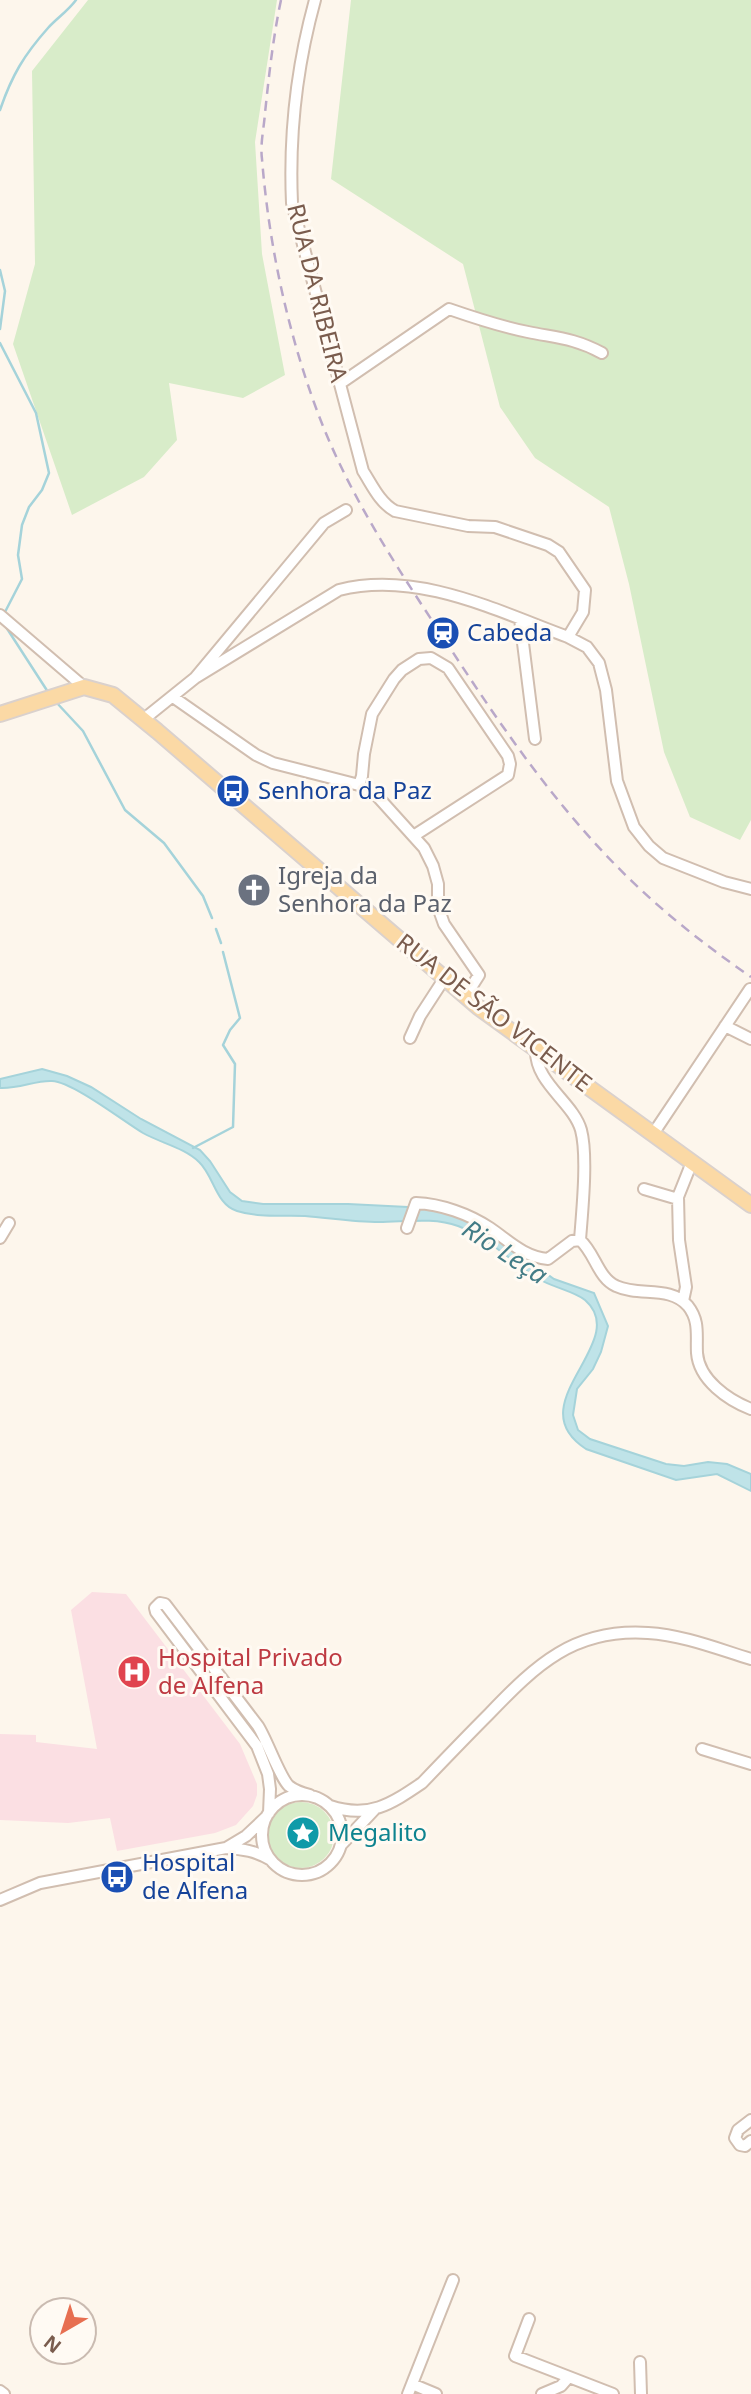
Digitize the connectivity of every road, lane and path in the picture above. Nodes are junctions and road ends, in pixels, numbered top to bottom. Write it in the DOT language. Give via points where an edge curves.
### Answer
graph roads {
  1 [pos="315,0"];
  2 [pos="601,352"];
  3 [pos="341,383"];
  4 [pos="346,510"];
  5 [pos="0,615"];
  6 [pos="520,619"];
  7 [pos="568,637"];
  8 [pos="195,678"];
  9 [pos="84,687"];
  10 [pos="173,697"];
  11 [pos="0,714"];
  12 [pos="144,719"];
  13 [pos="535,740"];
  14 [pos="359,785"];
  15 [pos="415,835"];
  16 [pos="751,889"];
  17 [pos="444,979"];
  18 [pos="750,989"];
  19 [pos="465,997"];
  20 [pos="725,1026"];
  21 [pos="410,1038"];
  22 [pos="751,1039"];
  23 [pos="536,1050"];
  24 [pos="653,1134"];
  25 [pos="692,1162"];
  26 [pos="644,1189"];
  27 [pos="678,1199"];
  28 [pos="751,1205"];
  29 [pos="9,1223"];
  30 [pos="407,1228"];
  31 [pos="0,1238"];
  32 [pos="580,1240"];
  33 [pos="683,1301"];
  34 [pos="751,1409"];
  35 [pos="751,1659"];
  36 [pos="193,1661"];
  37 [pos="229,1688"];
  38 [pos="702,1749"];
  39 [pos="751,1764"];
  40 [pos="310,1795"];
  41 [pos="330,1806"];
  42 [pos="374,1810"];
  43 [pos="267,1815"];
  44 [pos="341,1845"];
  45 [pos="226,1848"];
  46 [pos="271,1860"];
  47 [pos="0,1900"];
  48 [pos="751,2120"];
  49 [pos="751,2141"];
  50 [pos="453,2280"];
  51 [pos="529,2319"];
  52 [pos="640,2362"];
  53 [pos="568,2378"];
  54 [pos="410,2389"];
  55 [pos="436,2394"];
  56 [pos="542,2394"];
  57 [pos="613,2394"];
  58 [pos="641,2394"];
  1 -- 3 [label="street, RUA DA RIBEIRA" via="303,43 290,162 292,203"];
  2 -- 3 [label="street" via="560,336 449,309"];
  3 -- 7 [label="street, RUA DA RIBEIRA" via="363,471 388,507 468,526 495,527 559,552 585,590 583,612"];
  4 -- 8 [label="street" via="324,523"];
  5 -- 9 [label="street"];
  6 -- 7 [label="street"];
  6 -- 8 [label="street" via="438,591 361,584 339,590"];
  6 -- 13 [label="street"];
  7 -- 16 [label="street" via="587,647 599,663 617,781 634,827 663,858"];
  8 -- 10 [label="street"];
  9 -- 11 [label="main road"];
  9 -- 12 [label="main road, RUA DE SÃO VICENTE" via="113,695"];
  10 -- 12 [label="street"];
  10 -- 14 [label="street" via="256,755"];
  12 -- 17 [label="main road, RUA DE SÃO VICENTE"];
  14 -- 15 [label="street" via="378,797"];
  14 -- 15 [label="street" via="372,714 394,679 419,659 431,658 448,668 508,756 510,770 509,775"];
  15 -- 19 [label="street" via="433,866 444,923 479,975"];
  17 -- 19 [label="main road, RUA DE SÃO VICENTE"];
  17 -- 21 [label="street"];
  18 -- 20 [label="street"];
  19 -- 23 [label="main road, RUA DE SÃO VICENTE"];
  20 -- 22 [label="street"];
  20 -- 24 [label="street"];
  23 -- 24 [label="main road, RUA DE SÃO VICENTE"];
  23 -- 32 [label="street" via="540,1068 582,1133"];
  24 -- 25 [label="main road, RUA DE SÃO VICENTE"];
  25 -- 27 [label="street"];
  25 -- 28 [label="main road, RUA DE SÃO VICENTE"];
  26 -- 27 [label="street"];
  27 -- 33 [label="street" via="686,1287"];
  29 -- 31 [label="street"];
  30 -- 32 [label="street" via="416,1203 429,1203 474,1218 534,1258 548,1259"];
  32 -- 33 [label="street" via="617,1287"];
  33 -- 34 [label="street" via="698,1327 697,1354 705,1376 730,1399"];
  35 -- 42 [label="street" via="650,1633 618,1634 575,1644 528,1673 422,1783"];
  36 -- 37 [label="street" via="204,1662 220,1684"];
  36 -- 37 [label="street" via="156,1612 160,1603"];
  36 -- 43 [label="street" via="257,1746 268,1774"];
  37 -- 40 [label="street" via="263,1734 285,1781"];
  38 -- 39 [label="street"];
  40 -- 41 [label="street"];
  40 -- 43 [label="street" via="286,1798"];
  41 -- 42 [label="street" via="346,1811"];
  41 -- 44 [label="street" via="341,1824"];
  42 -- 44 [label="street"];
  43 -- 45 [label="street"];
  43 -- 46 [label="street" via="263,1844"];
  44 -- 46 [label="street" via="330,1864 310,1874 289,1872"];
  45 -- 46 [label="street" via="245,1849"];
  45 -- 47 [label="street" via="40,1883"];
  48 -- 49 [label="street" via="737,2130 735,2138 745,2146"];
  50 -- 54 [label="street"];
  51 -- 53 [label="street" via="515,2357"];
  52 -- 58 [label="street"];
  53 -- 56 [label="street"];
  53 -- 57 [label="street"];
  54 -- 55 [label="street"];
}
